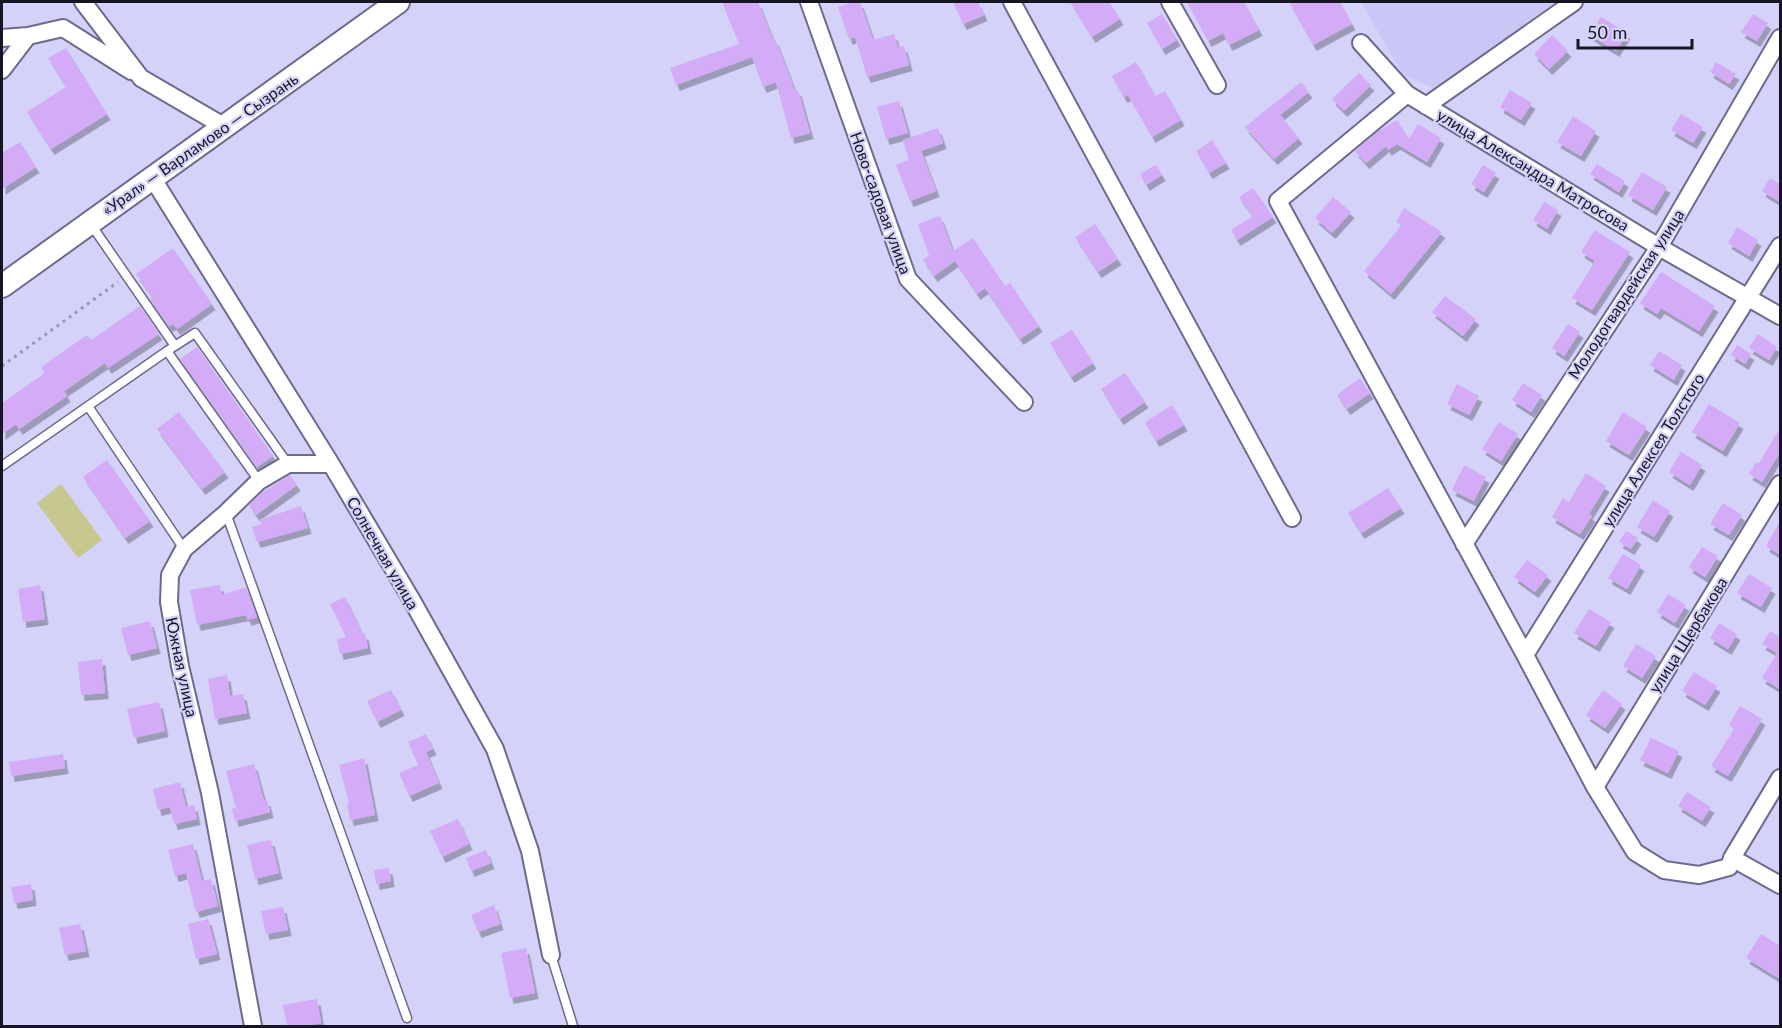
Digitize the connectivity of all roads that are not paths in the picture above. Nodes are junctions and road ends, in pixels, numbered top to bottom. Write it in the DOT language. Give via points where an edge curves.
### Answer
graph roads {
  1 [pos="84,2"];
  2 [pos="398,2"];
  3 [pos="809,2"];
  4 [pos="1012,2"];
  5 [pos="1170,2"];
  6 [pos="1574,2"];
  7 [pos="28,36"];
  8 [pos="1780,38"];
  9 [pos="2,39"];
  10 [pos="1361,43"];
  11 [pos="2,70"];
  12 [pos="141,78"];
  13 [pos="1217,86"];
  14 [pos="1407,94"];
  15 [pos="1426,106"];
  16 [pos="225,127"];
  17 [pos="153,178"];
  18 [pos="90,223"];
  19 [pos="1659,246"];
  20 [pos="1780,246"];
  21 [pos="2,286"];
  22 [pos="1749,297"];
  23 [pos="1780,316"];
  24 [pos="171,348"];
  25 [pos="1024,402"];
  26 [pos="88,406"];
  27 [pos="288,464"];
  28 [pos="331,464"];
  29 [pos="2,466"];
  30 [pos="259,481"];
  31 [pos="1780,484"];
  32 [pos="226,513"];
  33 [pos="1292,518"];
  34 [pos="1464,544"];
  35 [pos="184,549"];
  36 [pos="1525,655"];
  37 [pos="1780,778"];
  38 [pos="1595,787"];
  39 [pos="1732,858"];
  40 [pos="1780,885"];
  41 [pos="551,955"];
  42 [pos="407,1018"];
  43 [pos="253,1026"];
  44 [pos="573,1026"];
  1 -- 12 [label="street"];
  2 -- 16 [label="main road, «Урал» — Варламово — Сызрань"];
  3 -- 25 [label="street, Ново-садовая улица" via="908,279"];
  4 -- 33 [label="street"];
  5 -- 13 [label="street"];
  6 -- 15 [label="street"];
  7 -- 9 [label="street"];
  7 -- 11 [label="street"];
  7 -- 12 [label="street" via="63,28"];
  8 -- 19 [label="street, Молодогвардейская улица"];
  10 -- 14 [label="street, улица Александра Матросова"];
  12 -- 16 [label="street"];
  14 -- 15 [label="street, улица Александра Матросова"];
  14 -- 34 [label="street" via="1278,201"];
  15 -- 19 [label="street, улица Александра Матросова"];
  16 -- 17 [label="main road, «Урал» — Варламово — Сызрань"];
  17 -- 18 [label="main road, «Урал» — Варламово — Сызрань"];
  17 -- 28 [label="street, Солнечная улица"];
  18 -- 21 [label="main road, «Урал» — Варламово — Сызрань"];
  18 -- 24 [label="lane"];
  19 -- 22 [label="street, улица Александра Матросова"];
  19 -- 34 [label="street, Молодогвардейская улица"];
  20 -- 22 [label="street, улица Алексея Толстого"];
  22 -- 23 [label="street, улица Александра Матросова"];
  22 -- 36 [label="street, улица Алексея Толстого"];
  24 -- 26 [label="lane"];
  24 -- 27 [label="lane" via="195,333"];
  24 -- 30 [label="lane"];
  26 -- 29 [label="lane"];
  26 -- 35 [label="lane"];
  27 -- 28 [label="street"];
  27 -- 30 [label="street, Южная улица"];
  28 -- 41 [label="street, Солнечная улица" via="495,749 530,850"];
  30 -- 32 [label="street, Южная улица"];
  31 -- 38 [label="street, улица Щербакова"];
  32 -- 35 [label="street, Южная улица"];
  32 -- 42 [label="lane"];
  34 -- 36 [label="street"];
  35 -- 43 [label="street, Южная улица" via="170,575 169,602 210,793"];
  36 -- 38 [label="street"];
  37 -- 39 [label="street"];
  38 -- 39 [label="street" via="1635,852 1664,870 1699,876 1729,867"];
  39 -- 40 [label="street"];
  41 -- 44 [label="lane"];
}
